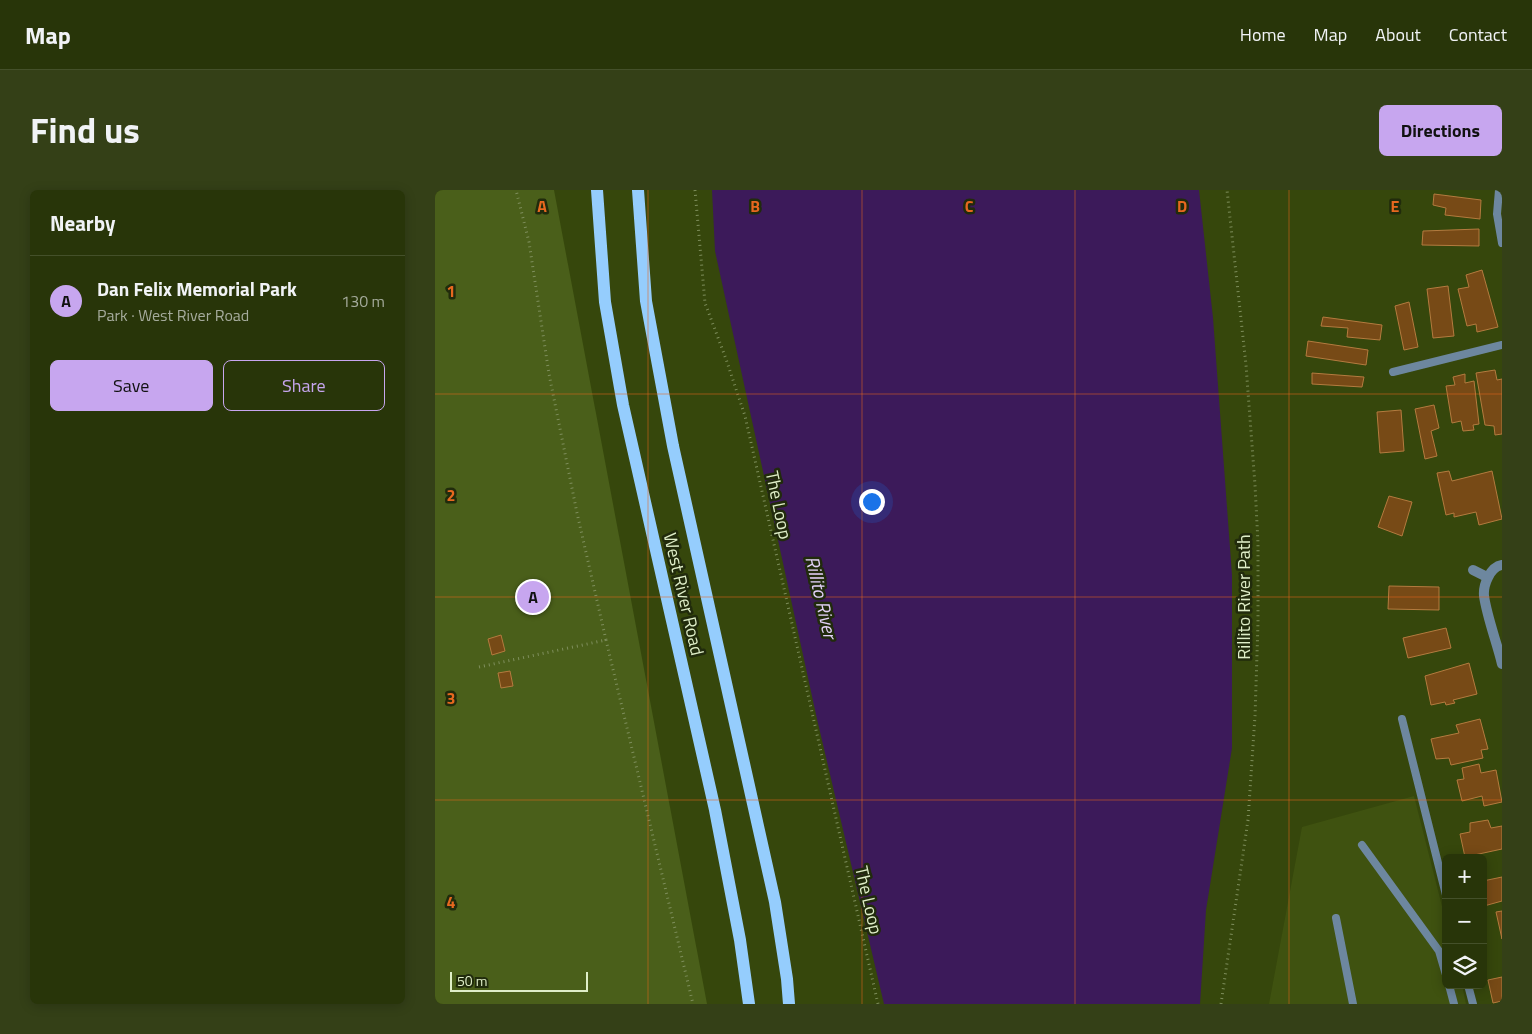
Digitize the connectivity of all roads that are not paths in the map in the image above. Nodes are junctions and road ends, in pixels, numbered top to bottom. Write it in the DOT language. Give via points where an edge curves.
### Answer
graph roads {
  1 [pos="597,190"];
  2 [pos="1499,190"];
  3 [pos="638,195"];
  4 [pos="1502,243"];
  5 [pos="1502,345"];
  6 [pos="1393,372"];
  7 [pos="1502,565"];
  8 [pos="1473,570"];
  9 [pos="1487,577"];
  10 [pos="1502,664"];
  11 [pos="1402,719"];
  12 [pos="1362,845"];
  13 [pos="1442,879"];
  14 [pos="1336,918"];
  15 [pos="1442,961"];
  16 [pos="1450,989"];
  17 [pos="1469,989"];
  18 [pos="749,1004"];
  19 [pos="789,1004"];
  20 [pos="1353,1004"];
  21 [pos="1454,1004"];
  22 [pos="1473,1004"];
  1 -- 18 [label="main road, West River Road" via="605,302 623,405 715,810"];
  2 -- 4 [label="lane" via="1497,214"];
  3 -- 19 [label="main road, West River Road" via="646,300 673,446 775,902"];
  5 -- 6 [label="lane"];
  7 -- 9 [label="street"];
  8 -- 9 [label="street"];
  9 -- 10 [label="street" via="1484,595"];
  11 -- 13 [label="lane"];
  12 -- 15 [label="lane" via="1439,951"];
  14 -- 20 [label="lane"];
  16 -- 21 [label="lane"];
  17 -- 22 [label="lane"];
}
